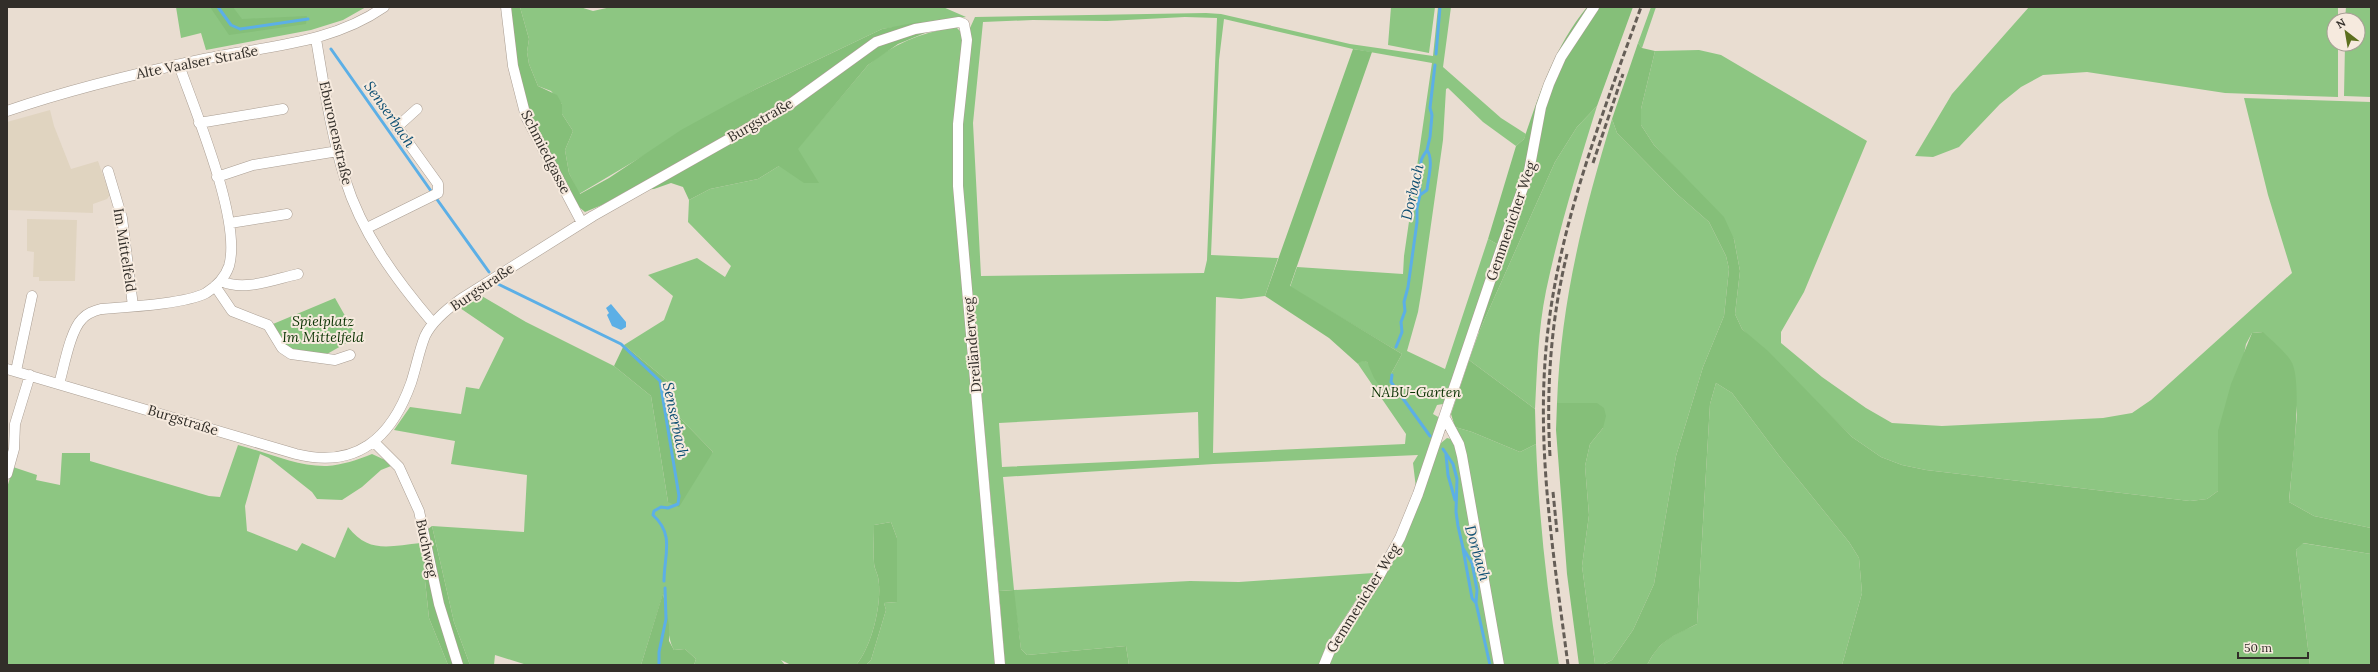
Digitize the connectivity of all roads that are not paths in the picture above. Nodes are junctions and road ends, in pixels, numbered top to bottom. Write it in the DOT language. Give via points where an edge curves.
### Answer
graph roads {
  1 [pos="384,7"];
  2 [pos="506,7"];
  3 [pos="1594,7"];
  4 [pos="964,24"];
  5 [pos="316,39"];
  6 [pos="179,64"];
  7 [pos="283,109"];
  8 [pos="418,109"];
  9 [pos="7,111"];
  10 [pos="199,123"];
  11 [pos="338,151"];
  12 [pos="108,171"];
  13 [pos="217,177"];
  14 [pos="287,214"];
  15 [pos="582,223"];
  16 [pos="230,224"];
  17 [pos="367,228"];
  18 [pos="298,274"];
  19 [pos="218,284"];
  20 [pos="32,296"];
  21 [pos="133,306"];
  22 [pos="434,323"];
  23 [pos="350,355"];
  24 [pos="12,370"];
  25 [pos="30,375"];
  26 [pos="59,384"];
  27 [pos="1445,418"];
  28 [pos="374,442"];
  29 [pos="7,474"];
  30 [pos="458,665"];
  31 [pos="1000,665"];
  32 [pos="1324,665"];
  33 [pos="1499,665"];
  1 -- 5 [label="street, Alte Vaalser Straße" via="355,24"];
  2 -- 15 [label="street, Schmiedgasse" via="513,66 526,117"];
  3 -- 27 [label="street, Gemmenicher Weg" via="1561,57 1541,106 1529,171"];
  4 -- 15 [label="street, Burgstraße" via="953,22 915,29 876,42 789,105"];
  4 -- 31 [label="street, Dreiländerweg" via="967,40 958,124 958,186"];
  5 -- 6 [label="street, Alte Vaalser Straße"];
  5 -- 11 [label="street, Eburonenstraße"];
  6 -- 9 [label="street, Alte Vaalser Straße"];
  6 -- 10 [label="street"];
  7 -- 10 [label="street"];
  8 -- 17 [label="street" via="397,127 438,184 438,192"];
  10 -- 13 [label="street"];
  11 -- 13 [label="street" via="253,165"];
  11 -- 17 [label="street, Eburonenstraße" via="346,180"];
  12 -- 21 [label="street, Im Mittelfeld" via="122,218"];
  13 -- 16 [label="street"];
  14 -- 16 [label="street"];
  15 -- 22 [label="street, Burgstraße" via="461,299"];
  16 -- 19 [label="street" via="232,243 229,266"];
  17 -- 22 [label="street, Eburonenstraße" via="393,273"];
  18 -- 19 [label="street" via="242,286"];
  19 -- 21 [label="street, Im Mittelfeld" via="191,298"];
  19 -- 23 [label="street" via="232,311 268,325 282,348 291,354 335,360"];
  20 -- 24 [label="street, Burgstraße"];
  21 -- 26 [label="street, Im Mittelfeld" via="93,311 81,319 74,332"];
  22 -- 28 [label="street, Burgstraße" via="425,336 401,408"];
  24 -- 25 [label="street, Burgstraße"];
  25 -- 26 [label="street, Burgstraße"];
  25 -- 29 [label="street" via="15,424 14,450"];
  26 -- 28 [label="street, Burgstraße" via="308,457 331,459 349,455"];
  27 -- 32 [label="street, Gemmenicher Weg" via="1400,538 1378,578 1331,648"];
  27 -- 33 [label="street" via="1459,444 1462,456"];
  28 -- 30 [label="street, Buchweg" via="399,467 419,511 439,604"];
}
